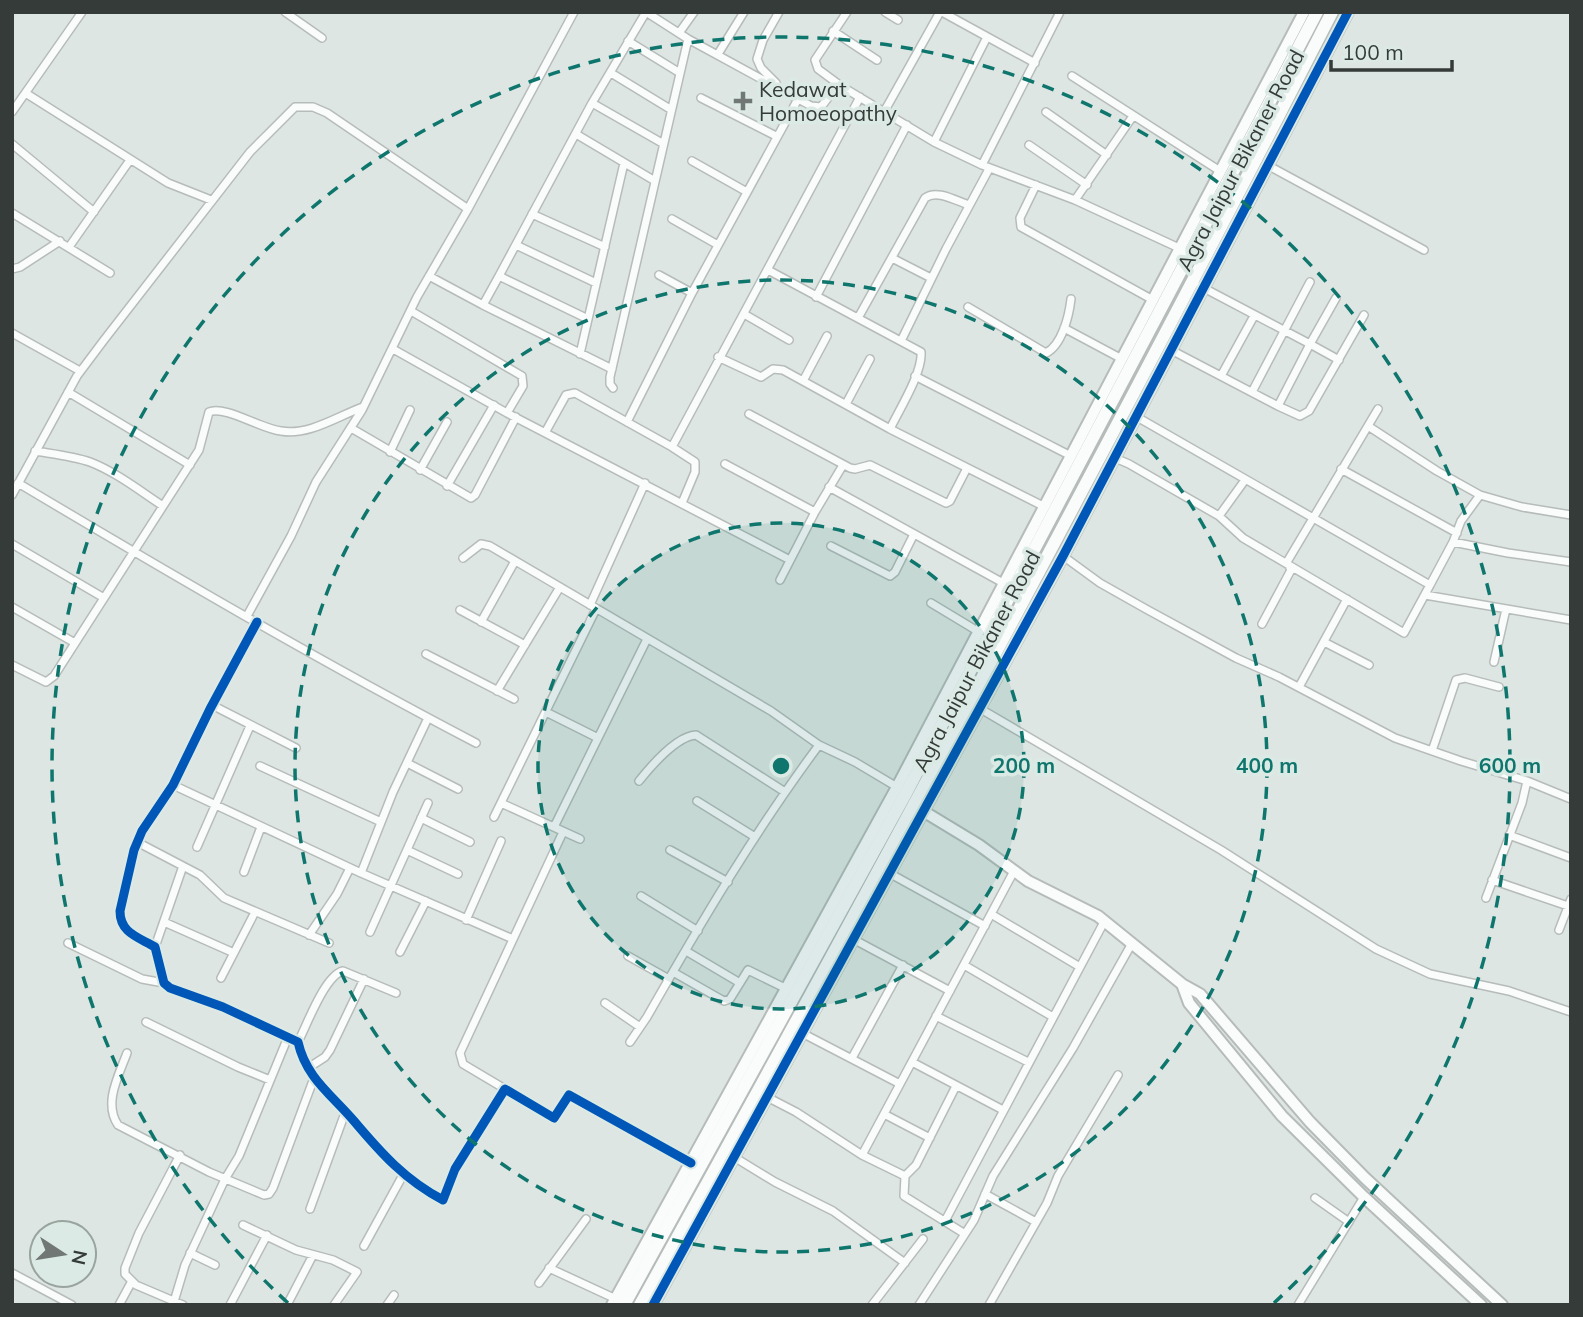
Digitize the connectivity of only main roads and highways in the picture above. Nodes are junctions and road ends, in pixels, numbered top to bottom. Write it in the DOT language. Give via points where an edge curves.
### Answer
graph roads {
  1 [pos="1317,12"];
  2 [pos="1332,12"];
  3 [pos="617,1303"];
  4 [pos="640,1305"];
  1 -- 3 [label="highway, Agra Jaipur Bikaner Road" via="906,793"];
  2 -- 4 [label="highway, Agra Jaipur Bikaner Road" via="1202,265 1199,285"];
}
